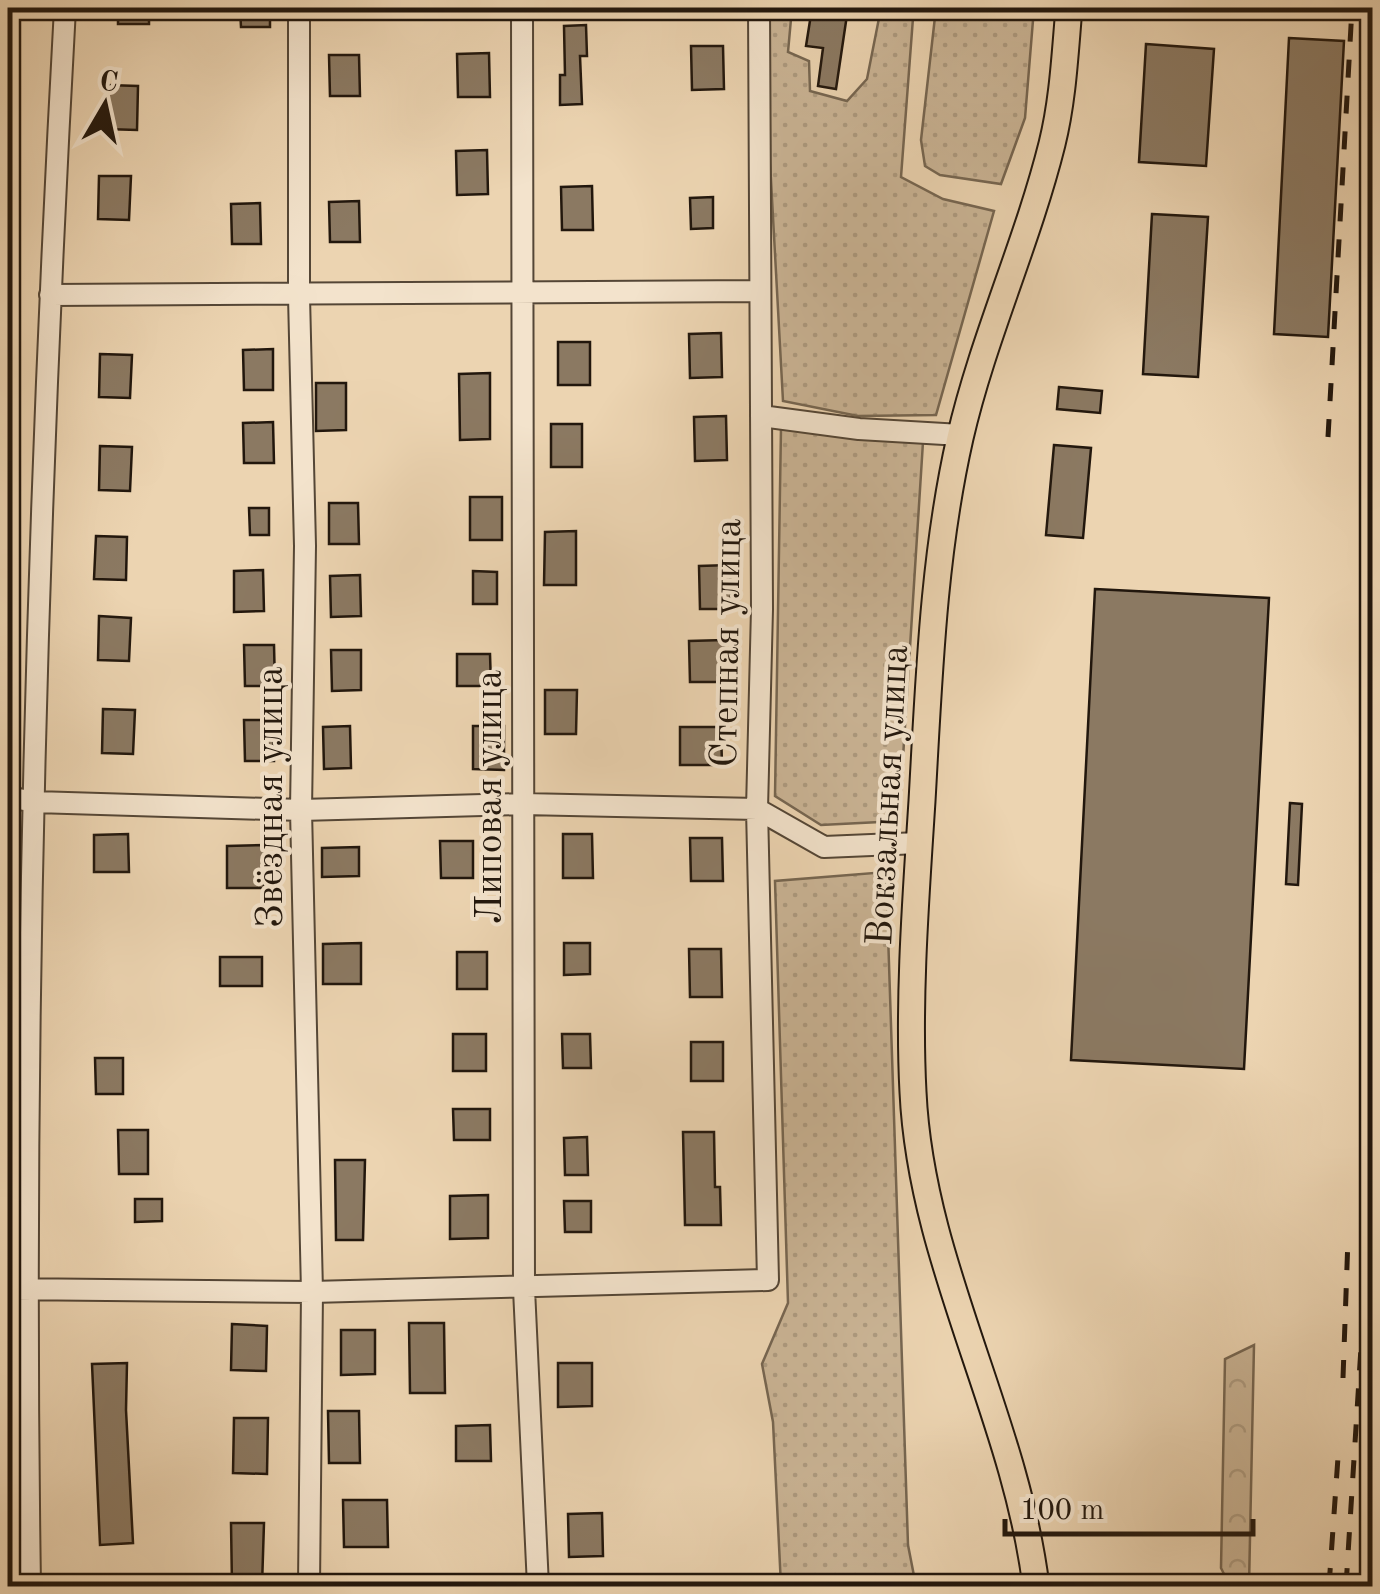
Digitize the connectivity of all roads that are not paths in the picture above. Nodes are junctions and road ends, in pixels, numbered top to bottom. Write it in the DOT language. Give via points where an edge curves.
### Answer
graph roads {
  1 [pos="65,8"];
  2 [pos="299,8"];
  3 [pos="522,8"];
  4 [pos="758,8"];
  5 [pos="1068,8"];
  6 [pos="760,291"];
  7 [pos="523,293"];
  8 [pos="50,295"];
  9 [pos="300,296"];
  10 [pos="761,416"];
  11 [pos="961,436"];
  12 [pos="8,797"];
  13 [pos="34,802"];
  14 [pos="523,804"];
  15 [pos="757,809"];
  16 [pos="301,810"];
  17 [pos="919,844"];
  18 [pos="16,1289"];
  19 [pos="524,1289"];
  20 [pos="312,1292"];
  21 [pos="30,1586"];
  22 [pos="310,1586"];
  23 [pos="538,1586"];
  24 [pos="1036,1586"];
  1 -- 8 [label="street"];
  2 -- 9 [label="street, Звёздная улица"];
  3 -- 7 [label="street, Липовая улица"];
  4 -- 6 [label="street, Степная улица"];
  5 -- 11 [label="main road, Вокзальная улица" via="1053,139"];
  6 -- 7 [label="street"];
  6 -- 10 [label="street, Степная улица"];
  7 -- 9 [label="street"];
  7 -- 14 [label="street, Липовая улица"];
  8 -- 9 [label="street"];
  8 -- 13 [label="street"];
  9 -- 16 [label="street, Звёздная улица"];
  10 -- 11 [label="street"];
  10 -- 15 [label="street, Степная улица"];
  11 -- 17 [label="main road, Вокзальная улица" via="938,568"];
  12 -- 13 [label="street"];
  13 -- 16 [label="street"];
  13 -- 18 [label="street"];
  14 -- 15 [label="street"];
  14 -- 16 [label="street"];
  14 -- 19 [label="street, Липовая улица"];
  15 -- 17 [label="street" via="824,847"];
  15 -- 19 [label="street, Степная улица" via="768,1280"];
  16 -- 20 [label="street, Звёздная улица"];
  17 -- 24 [label="main road, Вокзальная улица" via="912,1089 917,1147 951,1284 1008,1452"];
  18 -- 20 [label="street"];
  18 -- 21 [label="street"];
  19 -- 20 [label="street"];
  19 -- 23 [label="street, Липовая улица"];
  20 -- 22 [label="street, Звёздная улица"];
}
